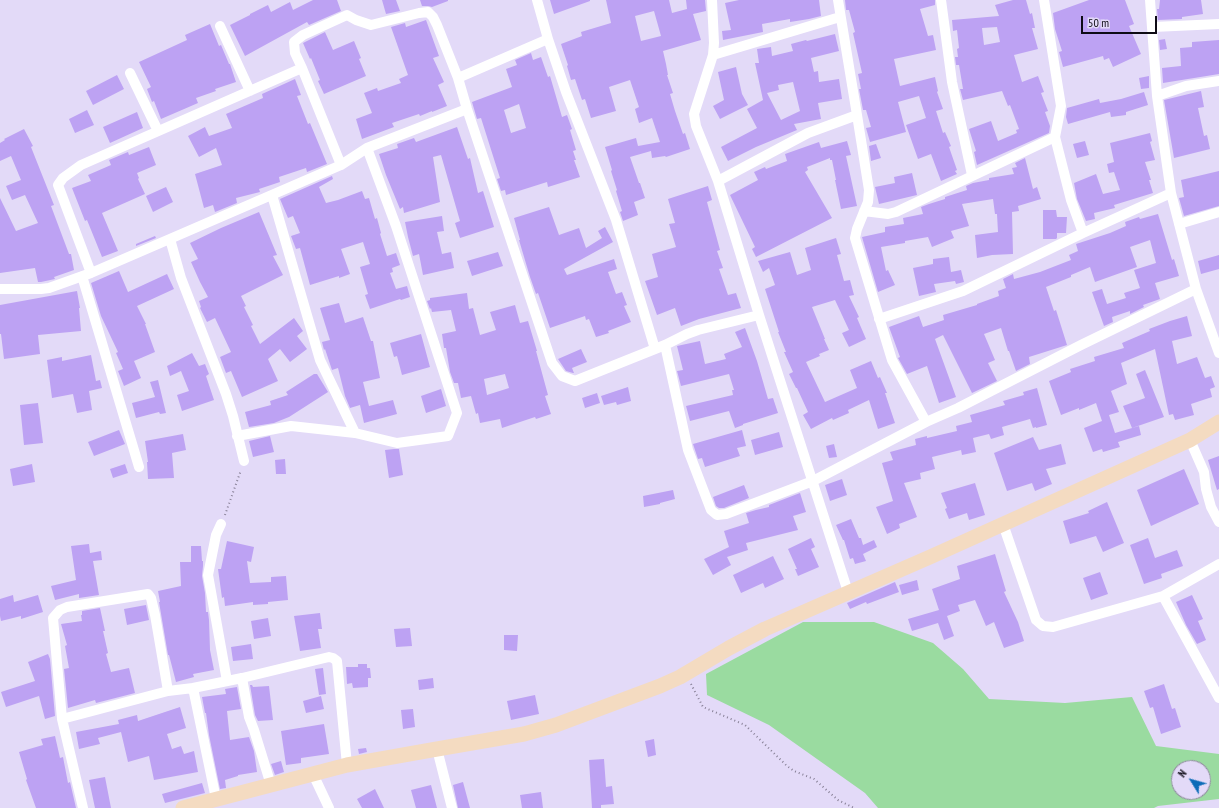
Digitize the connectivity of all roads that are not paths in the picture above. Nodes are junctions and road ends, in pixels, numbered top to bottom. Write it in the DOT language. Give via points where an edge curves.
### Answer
graph roads {
  1 [pos="537,0"];
  2 [pos="712,0"];
  3 [pos="838,0"];
  4 [pos="941,0"];
  5 [pos="1044,0"];
  6 [pos="1150,0"];
  7 [pos="840,17"];
  8 [pos="1219,24"];
  9 [pos="220,26"];
  10 [pos="1153,27"];
  11 [pos="548,39"];
  12 [pos="713,55"];
  13 [pos="302,68"];
  14 [pos="130,73"];
  15 [pos="458,78"];
  16 [pos="1219,81"];
  17 [pos="250,91"];
  18 [pos="1157,96"];
  19 [pos="467,109"];
  20 [pos="858,115"];
  21 [pos="158,131"];
  22 [pos="1055,137"];
  23 [pos="367,148"];
  24 [pos="341,165"];
  25 [pos="972,175"];
  26 [pos="718,181"];
  27 [pos="1171,193"];
  28 [pos="272,195"];
  29 [pos="864,212"];
  30 [pos="1219,212"];
  31 [pos="1179,224"];
  32 [pos="1083,233"];
  33 [pos="170,239"];
  34 [pos="87,275"];
  35 [pos="0,289"];
  36 [pos="1196,289"];
  37 [pos="759,315"];
  38 [pos="879,319"];
  39 [pos="665,345"];
  40 [pos="655,349"];
  41 [pos="1219,353"];
  42 [pos="926,422"];
  43 [pos="1219,422"];
  44 [pos="355,433"];
  45 [pos="237,436"];
  46 [pos="1190,440"];
  47 [pos="244,461"];
  48 [pos="139,467"];
  49 [pos="813,481"];
  50 [pos="1219,522"];
  51 [pos="221,524"];
  52 [pos="1003,524"];
  53 [pos="1219,564"];
  54 [pos="848,592"];
  55 [pos="1164,596"];
  56 [pos="242,678"];
  57 [pos="228,681"];
  58 [pos="193,688"];
  59 [pos="168,691"];
  60 [pos="1219,698"];
  61 [pos="62,719"];
  62 [pos="437,749"];
  63 [pos="347,765"];
  64 [pos="313,774"];
  65 [pos="271,785"];
  66 [pos="216,799"];
  67 [pos="83,808"];
  68 [pos="183,808"];
  69 [pos="328,808"];
  70 [pos="452,808"];
  1 -- 11 [label="street"];
  2 -- 12 [label="street"];
  3 -- 7 [label="street"];
  4 -- 25 [label="street" via="952,82"];
  5 -- 22 [label="street" via="1061,106"];
  6 -- 10 [label="street"];
  7 -- 12 [label="street"];
  7 -- 20 [label="street"];
  8 -- 10 [label="street"];
  9 -- 17 [label="street"];
  10 -- 18 [label="street"];
  11 -- 15 [label="street"];
  11 -- 40 [label="street" via="616,220"];
  12 -- 26 [label="street" via="694,114 696,126"];
  13 -- 15 [label="street" via="295,53 294,42 303,35 347,15 371,26 419,12 428,12 437,25"];
  13 -- 17 [label="street"];
  13 -- 24 [label="street"];
  14 -- 21 [label="street"];
  15 -- 19 [label="street"];
  16 -- 18 [label="street" via="1186,86"];
  17 -- 21 [label="street"];
  18 -- 27 [label="street"];
  19 -- 23 [label="street"];
  19 -- 40 [label="street" via="552,363 562,376 575,381"];
  20 -- 26 [label="street" via="808,133"];
  20 -- 29 [label="street" via="869,190"];
  21 -- 34 [label="street" via="81,165 63,178 58,185"];
  22 -- 25 [label="street"];
  22 -- 32 [label="street" via="1071,200"];
  23 -- 24 [label="street"];
  23 -- 44 [label="street" via="396,226 457,413 448,436 398,443"];
  24 -- 28 [label="street"];
  25 -- 29 [label="street" via="896,212"];
  26 -- 37 [label="street"];
  27 -- 31 [label="street"];
  27 -- 32 [label="street"];
  28 -- 33 [label="street"];
  28 -- 44 [label="street" via="320,360"];
  29 -- 38 [label="street" via="855,238"];
  30 -- 31 [label="street"];
  31 -- 36 [label="street"];
  32 -- 38 [label="street" via="963,291"];
  33 -- 34 [label="street"];
  33 -- 45 [label="street" via="181,278 226,394"];
  34 -- 35 [label="street" via="49,288"];
  34 -- 48 [label="street"];
  36 -- 41 [label="street"];
  36 -- 42 [label="street"];
  37 -- 39 [label="street" via="698,330"];
  37 -- 49 [label="street"];
  38 -- 42 [label="street" via="892,360"];
  39 -- 40 [label="street"];
  39 -- 49 [label="street" via="688,450 711,510 717,515 726,514"];
  42 -- 49 [label="street"];
  43 -- 46 [label="street"];
  44 -- 45 [label="street" via="291,426"];
  45 -- 47 [label="street"];
  46 -- 50 [label="street" via="1204,472 1211,506"];
  46 -- 52 [label="street"];
  49 -- 54 [label="street"];
  51 -- 57 [label="street" via="216,535 208,575"];
  52 -- 54 [label="street"];
  52 -- 55 [label="street" via="1036,620 1043,626 1053,628"];
  53 -- 55 [label="street"];
  54 -- 62 [label="street" via="765,628 685,674 645,692 524,734"];
  55 -- 60 [label="street"];
  56 -- 57 [label="street"];
  56 -- 63 [label="street" via="329,657 337,661"];
  56 -- 65 [label="street" via="249,717"];
  57 -- 58 [label="street"];
  58 -- 59 [label="street"];
  58 -- 66 [label="street"];
  59 -- 61 [label="street"];
  59 -- 61 [label="street" via="155,615 148,594 67,607 53,618"];
  61 -- 67 [label="street"];
  62 -- 63 [label="street"];
  62 -- 70 [label="street"];
  63 -- 64 [label="street"];
  64 -- 65 [label="street"];
  64 -- 69 [label="street"];
  65 -- 66 [label="street"];
  66 -- 68 [label="street"];
}
